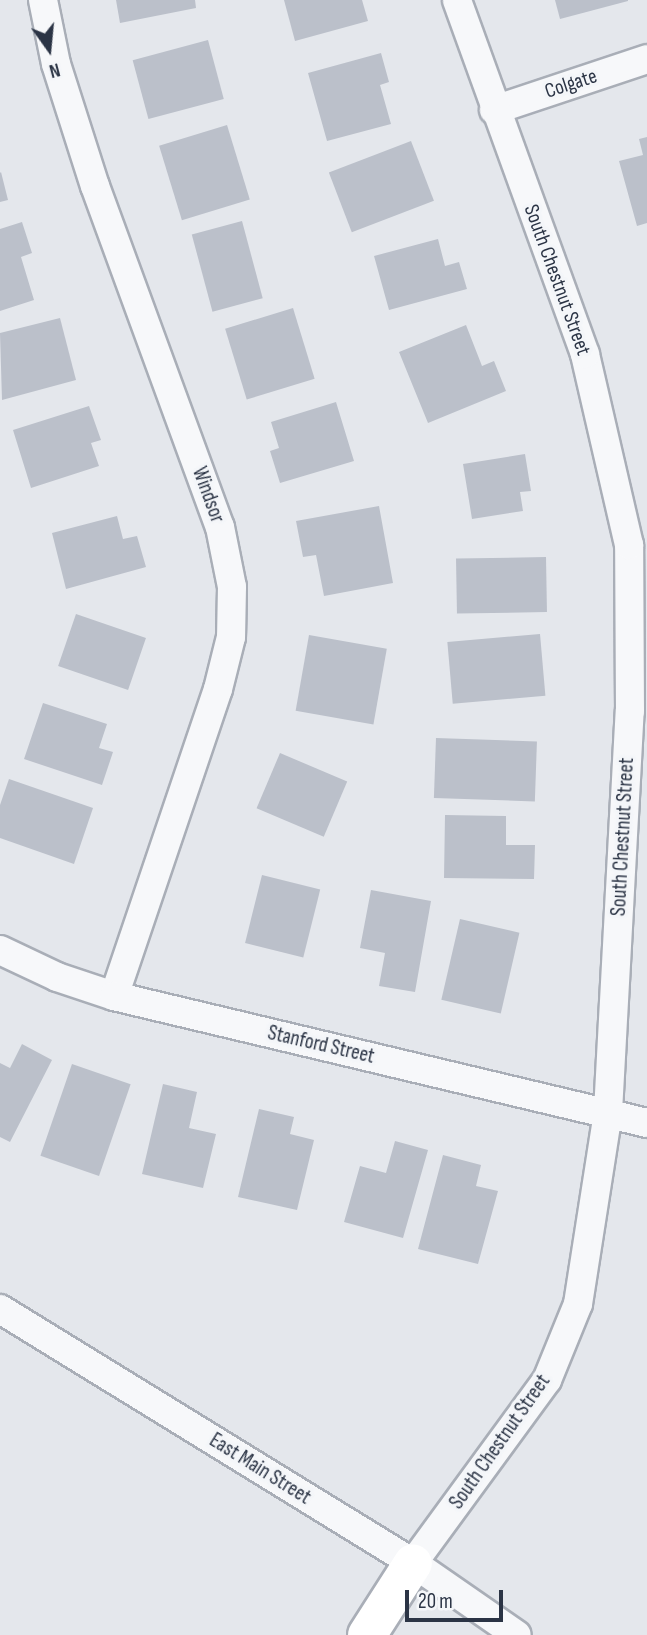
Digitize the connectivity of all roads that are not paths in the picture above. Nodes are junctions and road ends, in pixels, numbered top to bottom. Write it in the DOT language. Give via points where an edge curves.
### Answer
graph roads {
  1 [pos="43,0"];
  2 [pos="457,0"];
  3 [pos="647,59"];
  4 [pos="495,110"];
  5 [pos="639,712"];
  6 [pos="0,950"];
  7 [pos="114,996"];
  8 [pos="608,1112"];
  9 [pos="647,1123"];
  10 [pos="0,1309"];
  11 [pos="413,1563"];
  12 [pos="367,1635"];
  13 [pos="517,1635"];
  1 -- 7 [label="street, Windsor" via="56,64 94,186 220,527 232,587 231,637 218,689"];
  2 -- 4 [label="street, South Chestnut Street"];
  3 -- 4 [label="street, Colgate"];
  4 -- 5 [label="street, South Chestnut Street" via="585,354 629,545"];
  5 -- 8 [label="street, South Chestnut Street"];
  6 -- 7 [label="street, Stanford Street" via="57,977"];
  7 -- 8 [label="street, Stanford Street"];
  8 -- 9 [label="street, Stanford Street"];
  8 -- 11 [label="street, South Chestnut Street" via="578,1304 547,1380"];
  10 -- 11 [label="street, East Main Street"];
  11 -- 12 [label="street, South Chestnut Street"];
  11 -- 13 [label="street, East Main Street"];
}
